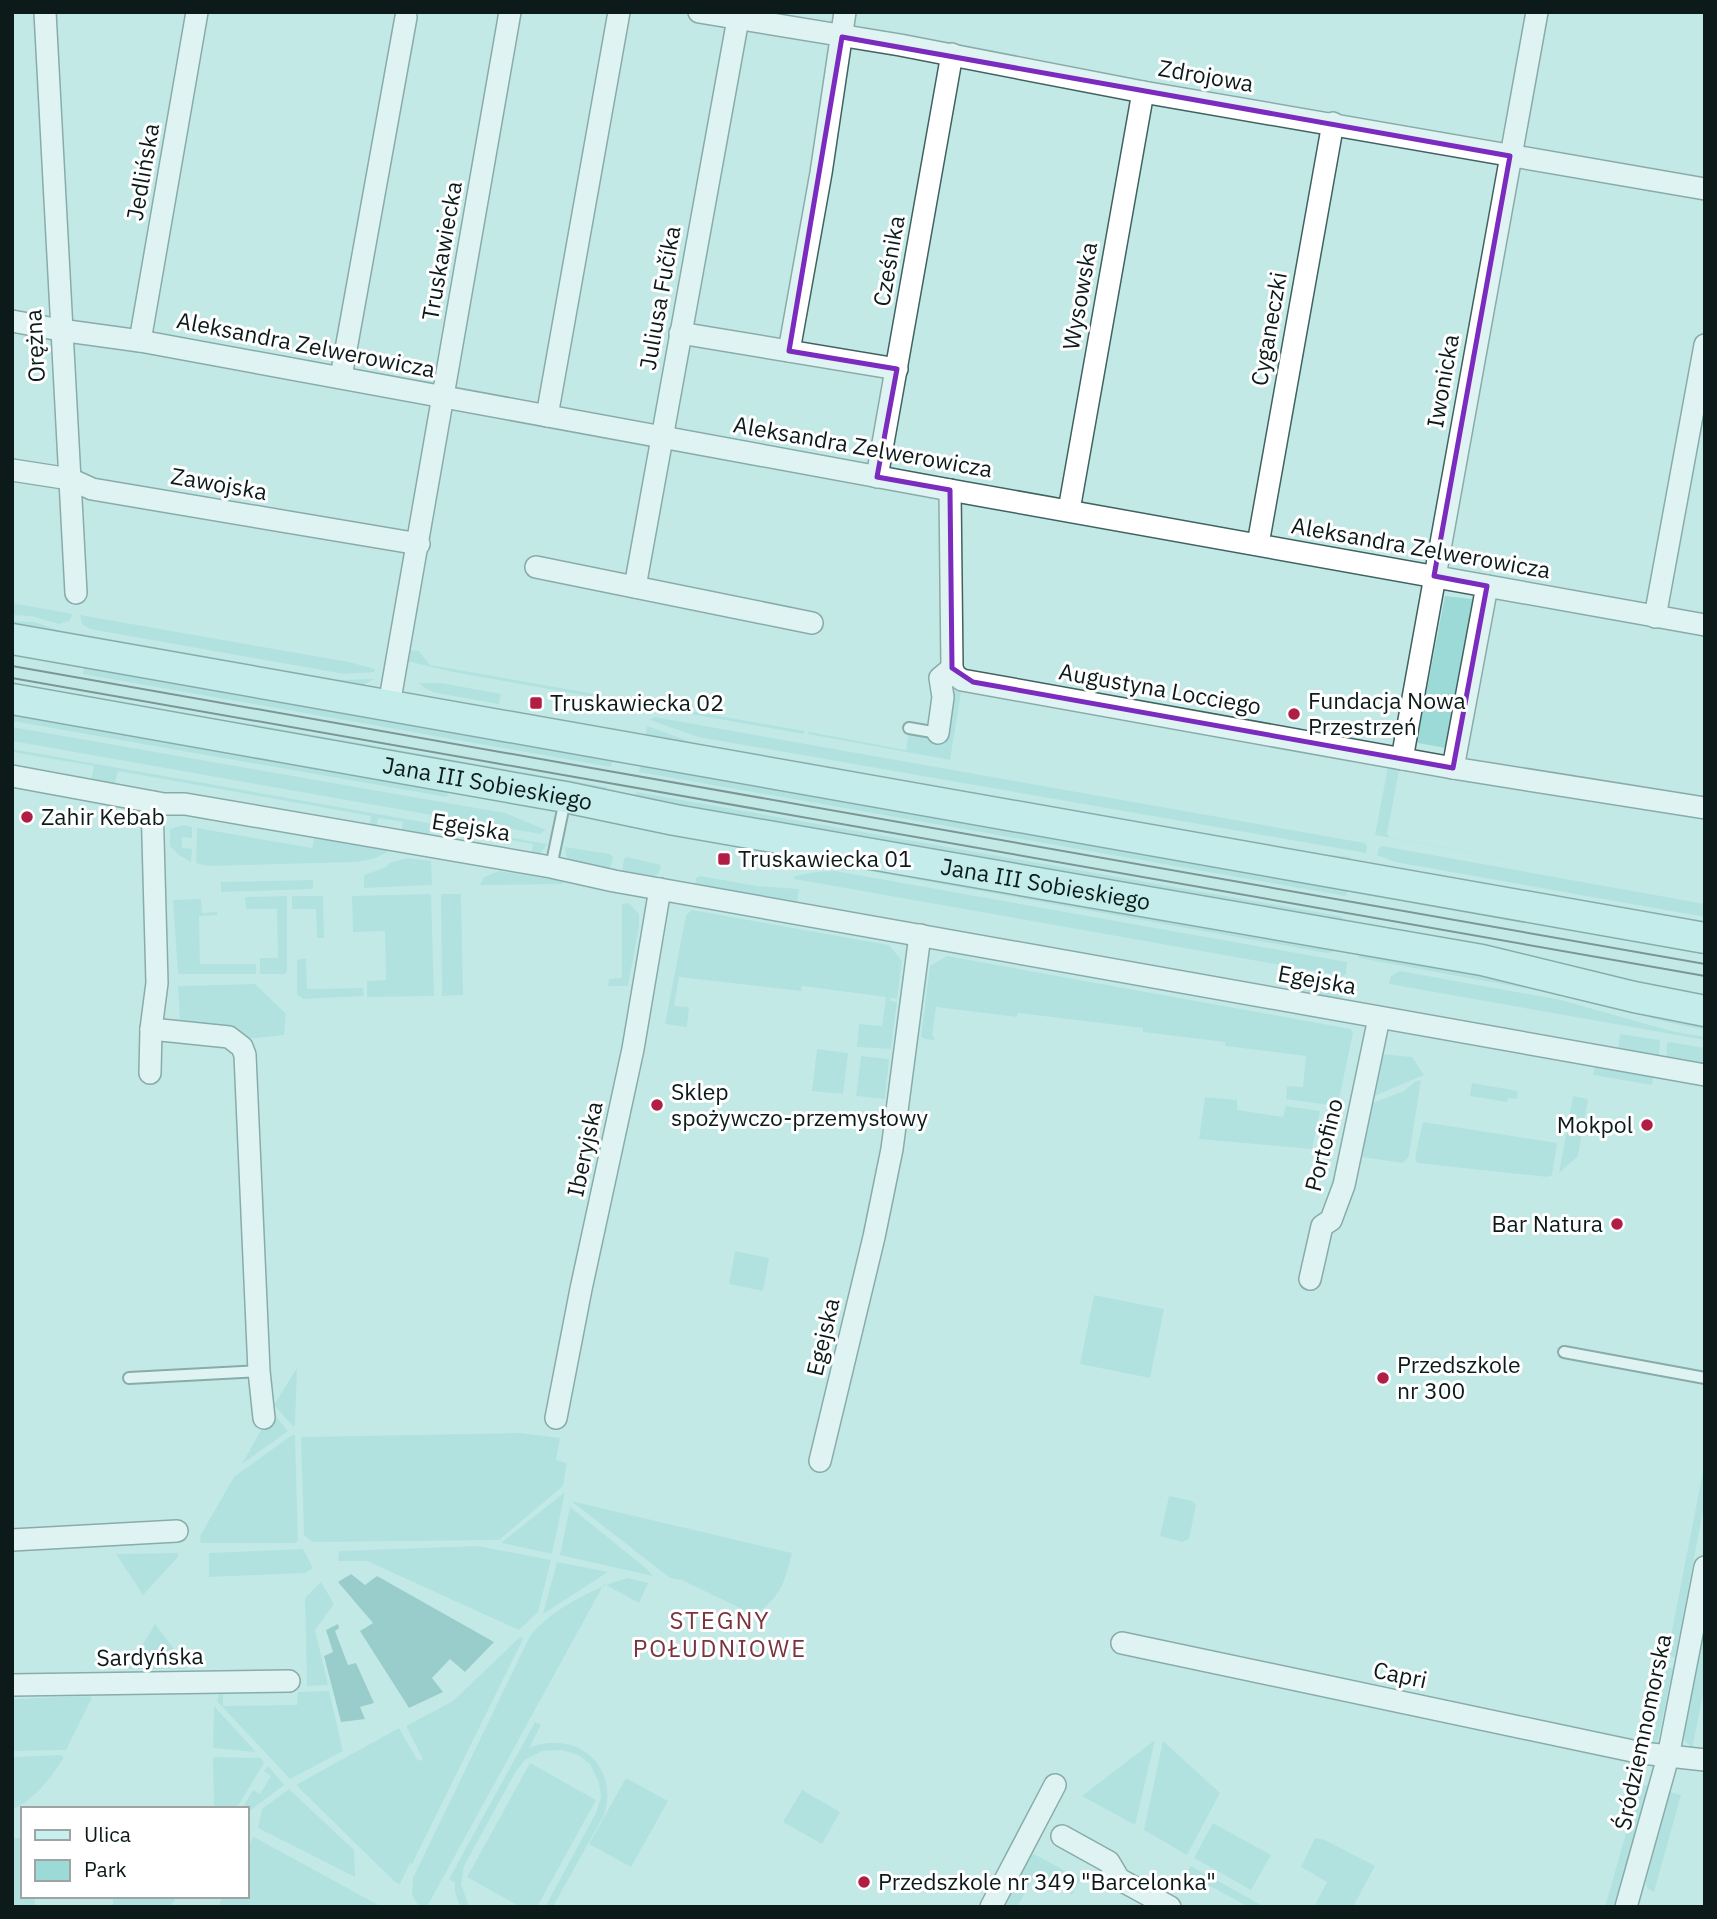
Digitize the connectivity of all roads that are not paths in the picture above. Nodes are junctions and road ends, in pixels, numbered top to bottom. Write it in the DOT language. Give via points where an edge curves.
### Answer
graph roads {
  1 [pos="45,12"];
  2 [pos="197,12"];
  3 [pos="510,12"];
  4 [pos="619,12"];
  5 [pos="699,12"];
  6 [pos="845,12"];
  7 [pos="1537,12"];
  8 [pos="406,17"];
  9 [pos="738,19"];
  10 [pos="842,37"];
  11 [pos="952,54"];
  12 [pos="1143,92"];
  13 [pos="1333,123"];
  14 [pos="1510,156"];
  15 [pos="1705,189"];
  16 [pos="12,321"];
  17 [pos="60,330"];
  18 [pos="680,333"];
  19 [pos="140,341"];
  20 [pos="1705,345"];
  21 [pos="789,351"];
  22 [pos="897,369"];
  23 [pos="341,377"];
  24 [pos="444,397"];
  25 [pos="547,416"];
  26 [pos="1698,422"];
  27 [pos="663,436"];
  28 [pos="12,470"];
  29 [pos="877,477"];
  30 [pos="69,479"];
  31 [pos="950,490"];
  32 [pos="1069,510"];
  33 [pos="419,544"];
  34 [pos="1258,544"];
  35 [pos="536,566"];
  36 [pos="1434,576"];
  37 [pos="1486,586"];
  38 [pos="635,587"];
  39 [pos="76,593"];
  40 [pos="1655,617"];
  41 [pos="811,623"];
  42 [pos="1705,625"];
  43 [pos="12,639"];
  44 [pos="952,668"];
  45 [pos="12,699"];
  46 [pos="389,705"];
  47 [pos="909,728"];
  48 [pos="937,733"];
  49 [pos="1402,760"];
  50 [pos="1453,768"];
  51 [pos="12,776"];
  52 [pos="565,797"];
  53 [pos="152,802"];
  54 [pos="1705,808"];
  55 [pos="551,867"];
  56 [pos="660,889"];
  57 [pos="920,935"];
  58 [pos="1705,938"];
  59 [pos="1705,1011"];
  60 [pos="1379,1018"];
  61 [pos="151,1029"];
  62 [pos="150,1073"];
  63 [pos="1705,1075"];
  64 [pos="1310,1279"];
  65 [pos="1564,1352"];
  66 [pos="259,1371"];
  67 [pos="129,1378"];
  68 [pos="1705,1378"];
  69 [pos="556,1418"];
  70 [pos="264,1419"];
  71 [pos="820,1461"];
  72 [pos="177,1531"];
  73 [pos="12,1540"];
  74 [pos="1705,1567"];
  75 [pos="1122,1643"];
  76 [pos="289,1681"];
  77 [pos="12,1685"];
  78 [pos="1668,1757"];
  79 [pos="1705,1760"];
  80 [pos="1055,1785"];
  81 [pos="1062,1836"];
  82 [pos="991,1907"];
  83 [pos="1170,1907"];
  84 [pos="1626,1907"];
  1 -- 17 [label="street, Orężna"];
  2 -- 19 [label="street, Jedlińska"];
  3 -- 24 [label="street, Truskawiecka"];
  4 -- 25 [label="street"];
  5 -- 9 [label="street, Zdrojowa"];
  6 -- 10 [label="street"];
  7 -- 14 [label="street, Iwonicka"];
  8 -- 23 [label="street"];
  9 -- 10 [label="street, Zdrojowa"];
  9 -- 18 [label="street, Juliusa Fučíka"];
  10 -- 11 [label="street, Zdrojowa"];
  10 -- 21 [label="street"];
  11 -- 12 [label="street, Zdrojowa"];
  11 -- 22 [label="street, Cześnika"];
  12 -- 13 [label="street, Zdrojowa"];
  12 -- 32 [label="street, Wysowska"];
  13 -- 14 [label="street, Zdrojowa"];
  13 -- 34 [label="street, Cyganeczki"];
  14 -- 15 [label="street, Zdrojowa"];
  14 -- 36 [label="street, Iwonicka"];
  16 -- 17 [label="street, Aleksandra Zelwerowicza"];
  17 -- 19 [label="street, Aleksandra Zelwerowicza"];
  17 -- 30 [label="street, Orężna"];
  18 -- 21 [label="street"];
  18 -- 27 [label="street, Juliusa Fučíka"];
  19 -- 23 [label="street, Aleksandra Zelwerowicza"];
  20 -- 26 [label="street"];
  21 -- 22 [label="street"];
  22 -- 29 [label="street, Cześnika"];
  23 -- 24 [label="street, Aleksandra Zelwerowicza"];
  24 -- 25 [label="street, Aleksandra Zelwerowicza"];
  24 -- 33 [label="street, Truskawiecka"];
  25 -- 27 [label="street, Aleksandra Zelwerowicza"];
  26 -- 40 [label="street"];
  27 -- 29 [label="street, Aleksandra Zelwerowicza"];
  27 -- 38 [label="street, Juliusa Fučíka"];
  28 -- 30 [label="street, Zawojska"];
  29 -- 31 [label="street, Aleksandra Zelwerowicza"];
  30 -- 33 [label="street, Zawojska" via="92,489"];
  30 -- 39 [label="street, Orężna"];
  31 -- 32 [label="street, Aleksandra Zelwerowicza"];
  31 -- 44 [label="street"];
  32 -- 34 [label="street, Aleksandra Zelwerowicza"];
  33 -- 46 [label="street, Truskawiecka"];
  34 -- 36 [label="street, Aleksandra Zelwerowicza"];
  35 -- 38 [label="street"];
  36 -- 37 [label="street, Aleksandra Zelwerowicza"];
  36 -- 49 [label="street, Iwonicka"];
  37 -- 40 [label="street, Aleksandra Zelwerowicza"];
  37 -- 50 [label="street"];
  38 -- 41 [label="street"];
  40 -- 42 [label="street, Aleksandra Zelwerowicza"];
  43 -- 46 [label="main road"];
  44 -- 48 [label="street" via="940,678 943,697"];
  44 -- 49 [label="street, Augustyna Locciego" via="956,675 973,682"];
  45 -- 52 [label="main road, Jana III Sobieskiego"];
  46 -- 58 [label="main road"];
  47 -- 48 [label="lane"];
  49 -- 50 [label="street, Augustyna Locciego"];
  50 -- 54 [label="street, Augustyna Locciego"];
  51 -- 53 [label="street, Egejska"];
  52 -- 55 [label="lane"];
  52 -- 59 [label="main road, Jana III Sobieskiego" via="1482,960"];
  53 -- 55 [label="street, Egejska"];
  53 -- 61 [label="street" via="157,984"];
  55 -- 56 [label="street, Egejska"];
  56 -- 57 [label="street, Egejska"];
  56 -- 69 [label="street, Iberyjska" via="633,1049"];
  57 -- 60 [label="street, Egejska"];
  57 -- 71 [label="street, Egejska" via="892,1149"];
  60 -- 63 [label="street, Egejska"];
  60 -- 64 [label="street, Portofino" via="1343,1185 1331,1220 1322,1226"];
  61 -- 62 [label="street"];
  61 -- 66 [label="street" via="229,1037 245,1055"];
  65 -- 68 [label="lane"];
  66 -- 67 [label="lane"];
  66 -- 70 [label="street"];
  72 -- 73 [label="street"];
  74 -- 78 [label="street, Śródziemnomorska"];
  75 -- 78 [label="street, Capri"];
  76 -- 77 [label="street, Sardyńska"];
  78 -- 79 [label="street, Capri"];
  78 -- 84 [label="street, Śródziemnomorska"];
  80 -- 82 [label="street"];
  81 -- 83 [label="street" via="1109,1862 1119,1879"];
}
